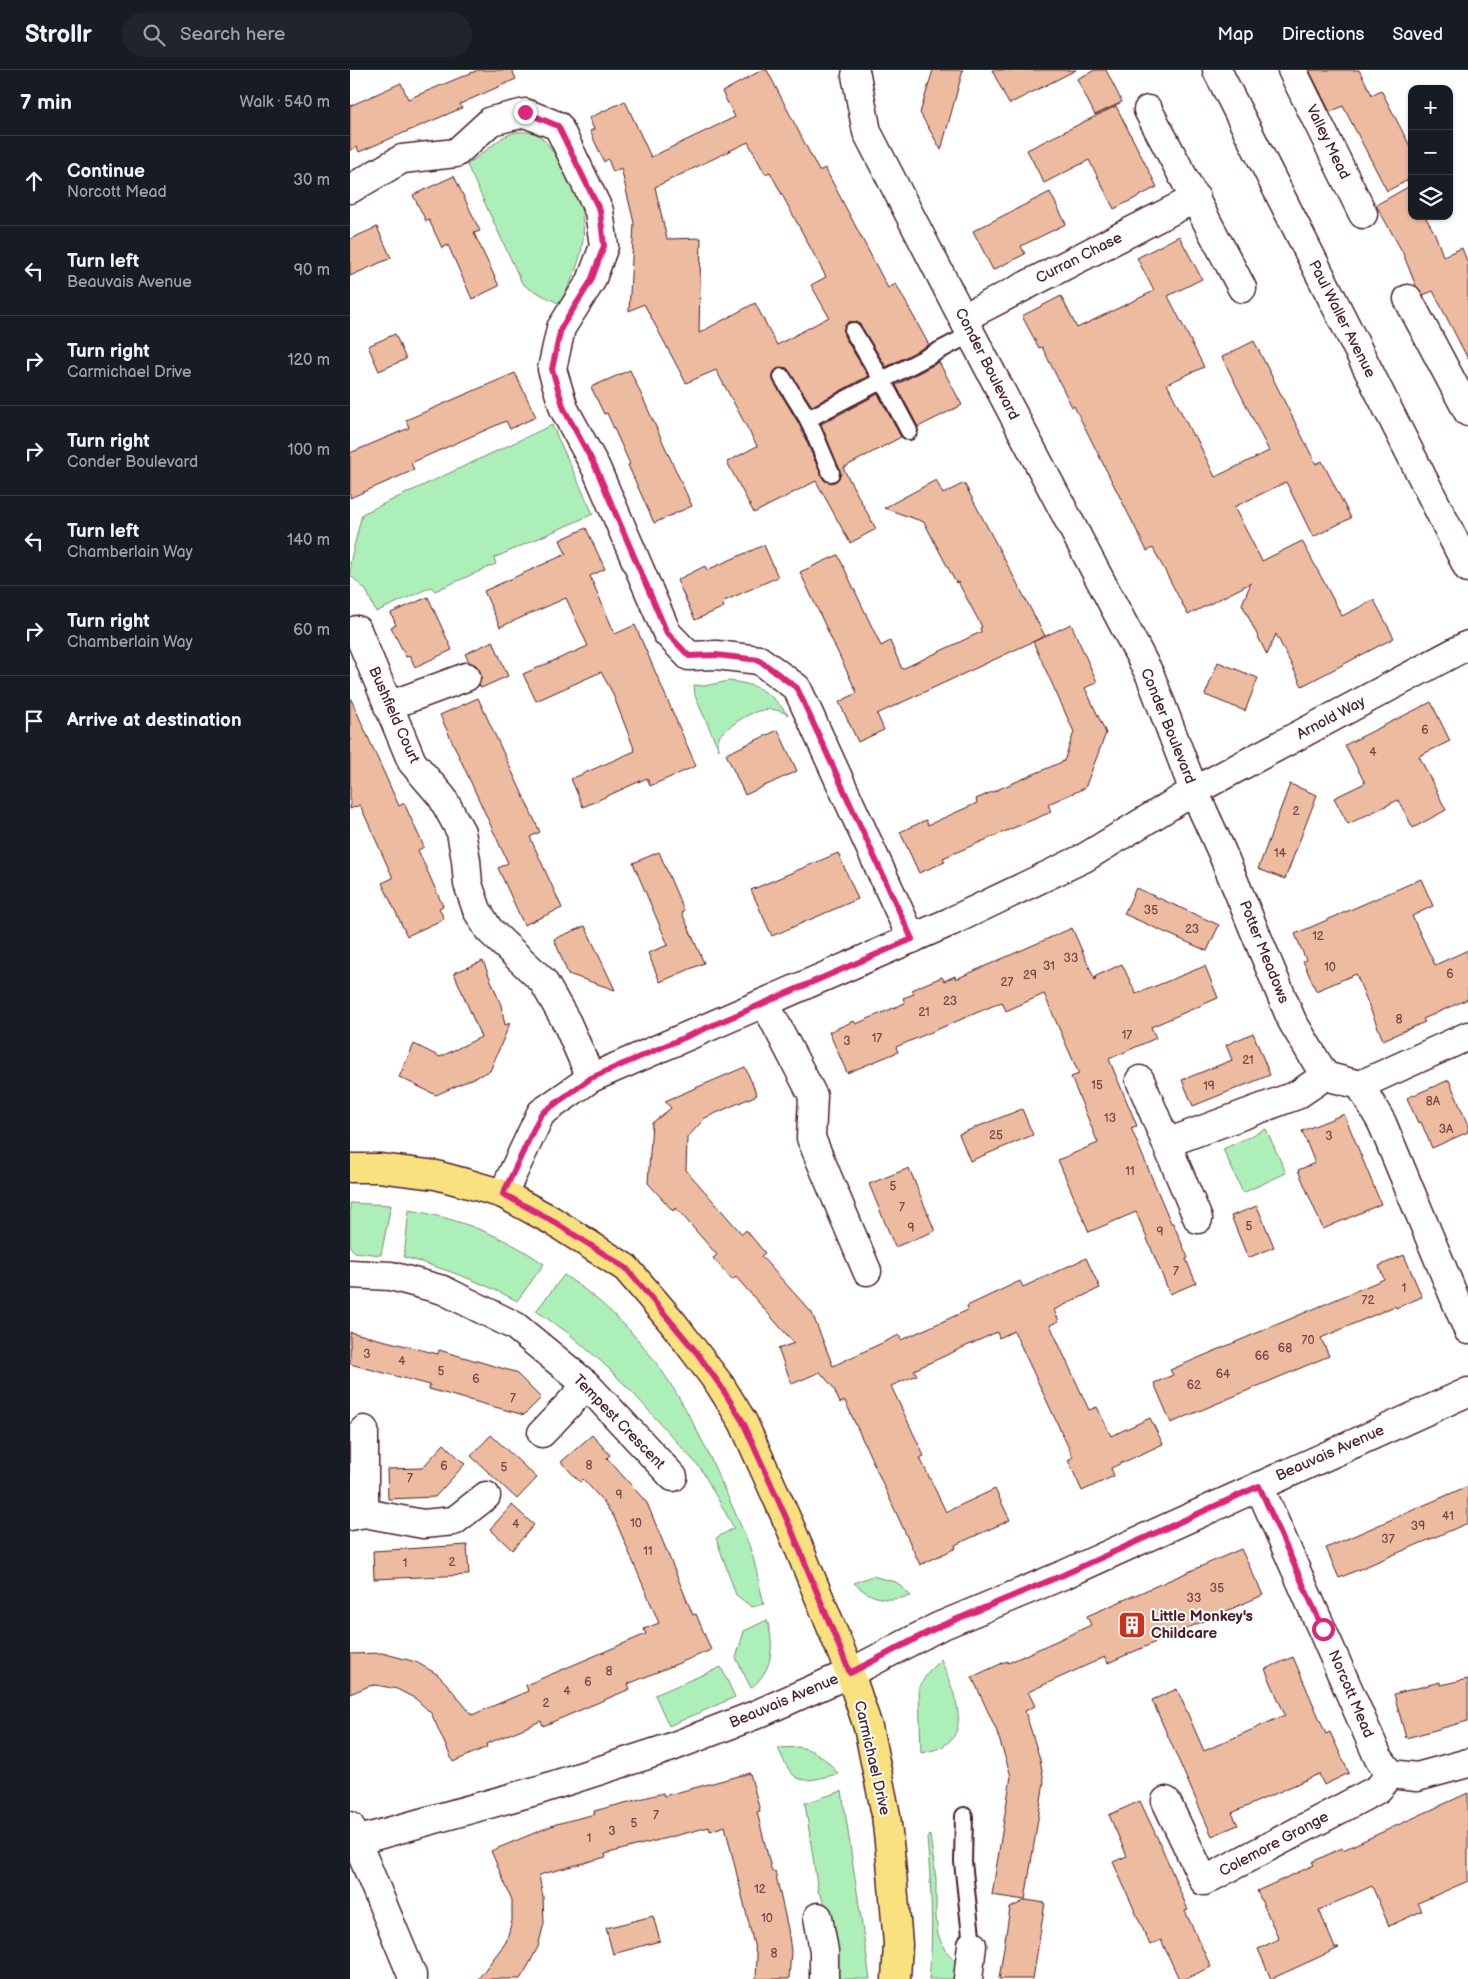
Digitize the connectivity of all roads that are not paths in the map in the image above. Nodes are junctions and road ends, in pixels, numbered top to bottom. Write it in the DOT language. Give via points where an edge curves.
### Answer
graph roads {
  1 [pos="1217,70"];
  2 [pos="1292,70"];
  3 [pos="852,72"];
  4 [pos="1148,110"];
  5 [pos="350,189"];
  6 [pos="1196,198"];
  7 [pos="1363,214"];
  8 [pos="1242,288"];
  9 [pos="1408,299"];
  10 [pos="967,326"];
  11 [pos="853,331"];
  12 [pos="782,377"];
  13 [pos="882,380"];
  14 [pos="1468,412"];
  15 [pos="808,419"];
  16 [pos="909,430"];
  17 [pos="831,472"];
  18 [pos="1468,568"];
  19 [pos="357,630"];
  20 [pos="1468,646"];
  21 [pos="466,677"];
  22 [pos="388,706"];
  23 [pos="1194,791"];
  24 [pos="912,939"];
  25 [pos="765,1002"];
  26 [pos="1468,1036"];
  27 [pos="1325,1076"];
  28 [pos="591,1078"];
  29 [pos="1140,1080"];
  30 [pos="1360,1085"];
  31 [pos="1167,1143"];
  32 [pos="350,1168"];
  33 [pos="503,1194"];
  34 [pos="1198,1219"];
  35 [pos="867,1271"];
  36 [pos="350,1274"];
  37 [pos="1468,1330"];
  38 [pos="587,1385"];
  39 [pos="1468,1392"];
  40 [pos="364,1430"];
  41 [pos="542,1433"];
  42 [pos="673,1477"];
  43 [pos="1259,1486"];
  44 [pos="486,1496"];
  45 [pos="357,1514"];
  46 [pos="850,1673"];
  47 [pos="1468,1763"];
  48 [pos="1392,1774"];
  49 [pos="1166,1801"];
  50 [pos="964,1816"];
  51 [pos="353,1833"];
  52 [pos="818,1917"];
  53 [pos="972,1945"];
  54 [pos="412,1979"];
  55 [pos="824,1979"];
  56 [pos="896,1979"];
  57 [pos="968,1979"];
  1 -- 18 [label="street, Paul Waller Avenue"];
  2 -- 7 [label="street, Valley Mead"];
  3 -- 10 [label="street, Conder Boulevard" via="867,132"];
  4 -- 6 [label="street"];
  5 -- 24 [label="street" via="402,159 456,153 491,121 525,112 558,126 600,211 604,246 591,281 561,328 552,369 564,409 596,468 667,633 689,656 716,655 759,660 797,688"];
  6 -- 8 [label="street"];
  6 -- 10 [label="street, Curran Chase"];
  9 -- 14 [label="street"];
  10 -- 13 [label="lane"];
  10 -- 23 [label="street, Conder Boulevard" via="1150,675"];
  11 -- 13 [label="lane"];
  12 -- 15 [label="lane"];
  13 -- 15 [label="lane"];
  13 -- 16 [label="lane"];
  15 -- 17 [label="lane"];
  19 -- 22 [label="street, Bushfield Court"];
  20 -- 23 [label="street, Arnold Way"];
  21 -- 22 [label="street"];
  22 -- 28 [label="street, Bushfield Court" via="412,762 442,797 461,832 468,884 477,910 489,930 543,981 567,1023"];
  23 -- 24 [label="street, Conder Boulevard" via="1084,858"];
  23 -- 27 [label="street, Potter Meadows" via="1292,1021"];
  24 -- 25 [label="street, Conder Boulevard"];
  25 -- 28 [label="street, Conder Boulevard"];
  25 -- 35 [label="street" via="813,1096 811,1138"];
  26 -- 30 [label="street"];
  27 -- 30 [label="street"];
  27 -- 31 [label="street" via="1297,1095"];
  28 -- 33 [label="street, Conder Boulevard" via="541,1114"];
  29 -- 31 [label="street"];
  30 -- 37 [label="street" via="1382,1123"];
  31 -- 34 [label="street"];
  32 -- 33 [label="main road, Carmichael Drive" via="436,1175"];
  33 -- 46 [label="main road, Carmichael Drive" via="626,1268 697,1353 743,1422"];
  36 -- 38 [label="street, Tempest Crescent" via="391,1276 443,1290 514,1326"];
  38 -- 41 [label="street"];
  38 -- 42 [label="street, Tempest Crescent"];
  39 -- 43 [label="street, Beauvais Avenue"];
  40 -- 45 [label="street"];
  43 -- 46 [label="street, Beauvais Avenue" via="1063,1575 938,1627"];
  43 -- 48 [label="street, Norcott Mead" via="1378,1757"];
  44 -- 45 [label="street" via="454,1521 423,1524"];
  46 -- 51 [label="street, Beauvais Avenue" via="669,1748 539,1790"];
  46 -- 56 [label="main road, Carmichael Drive" via="868,1727 886,1815 898,1944"];
  47 -- 48 [label="street" via="1417,1777"];
  48 -- 49 [label="street, Colemore Grange" via="1378,1789 1204,1882"];
  50 -- 53 [label="lane" via="963,1862"];
  51 -- 54 [label="street"];
  52 -- 55 [label="street" via="824,1951"];
  53 -- 57 [label="street"];
}
